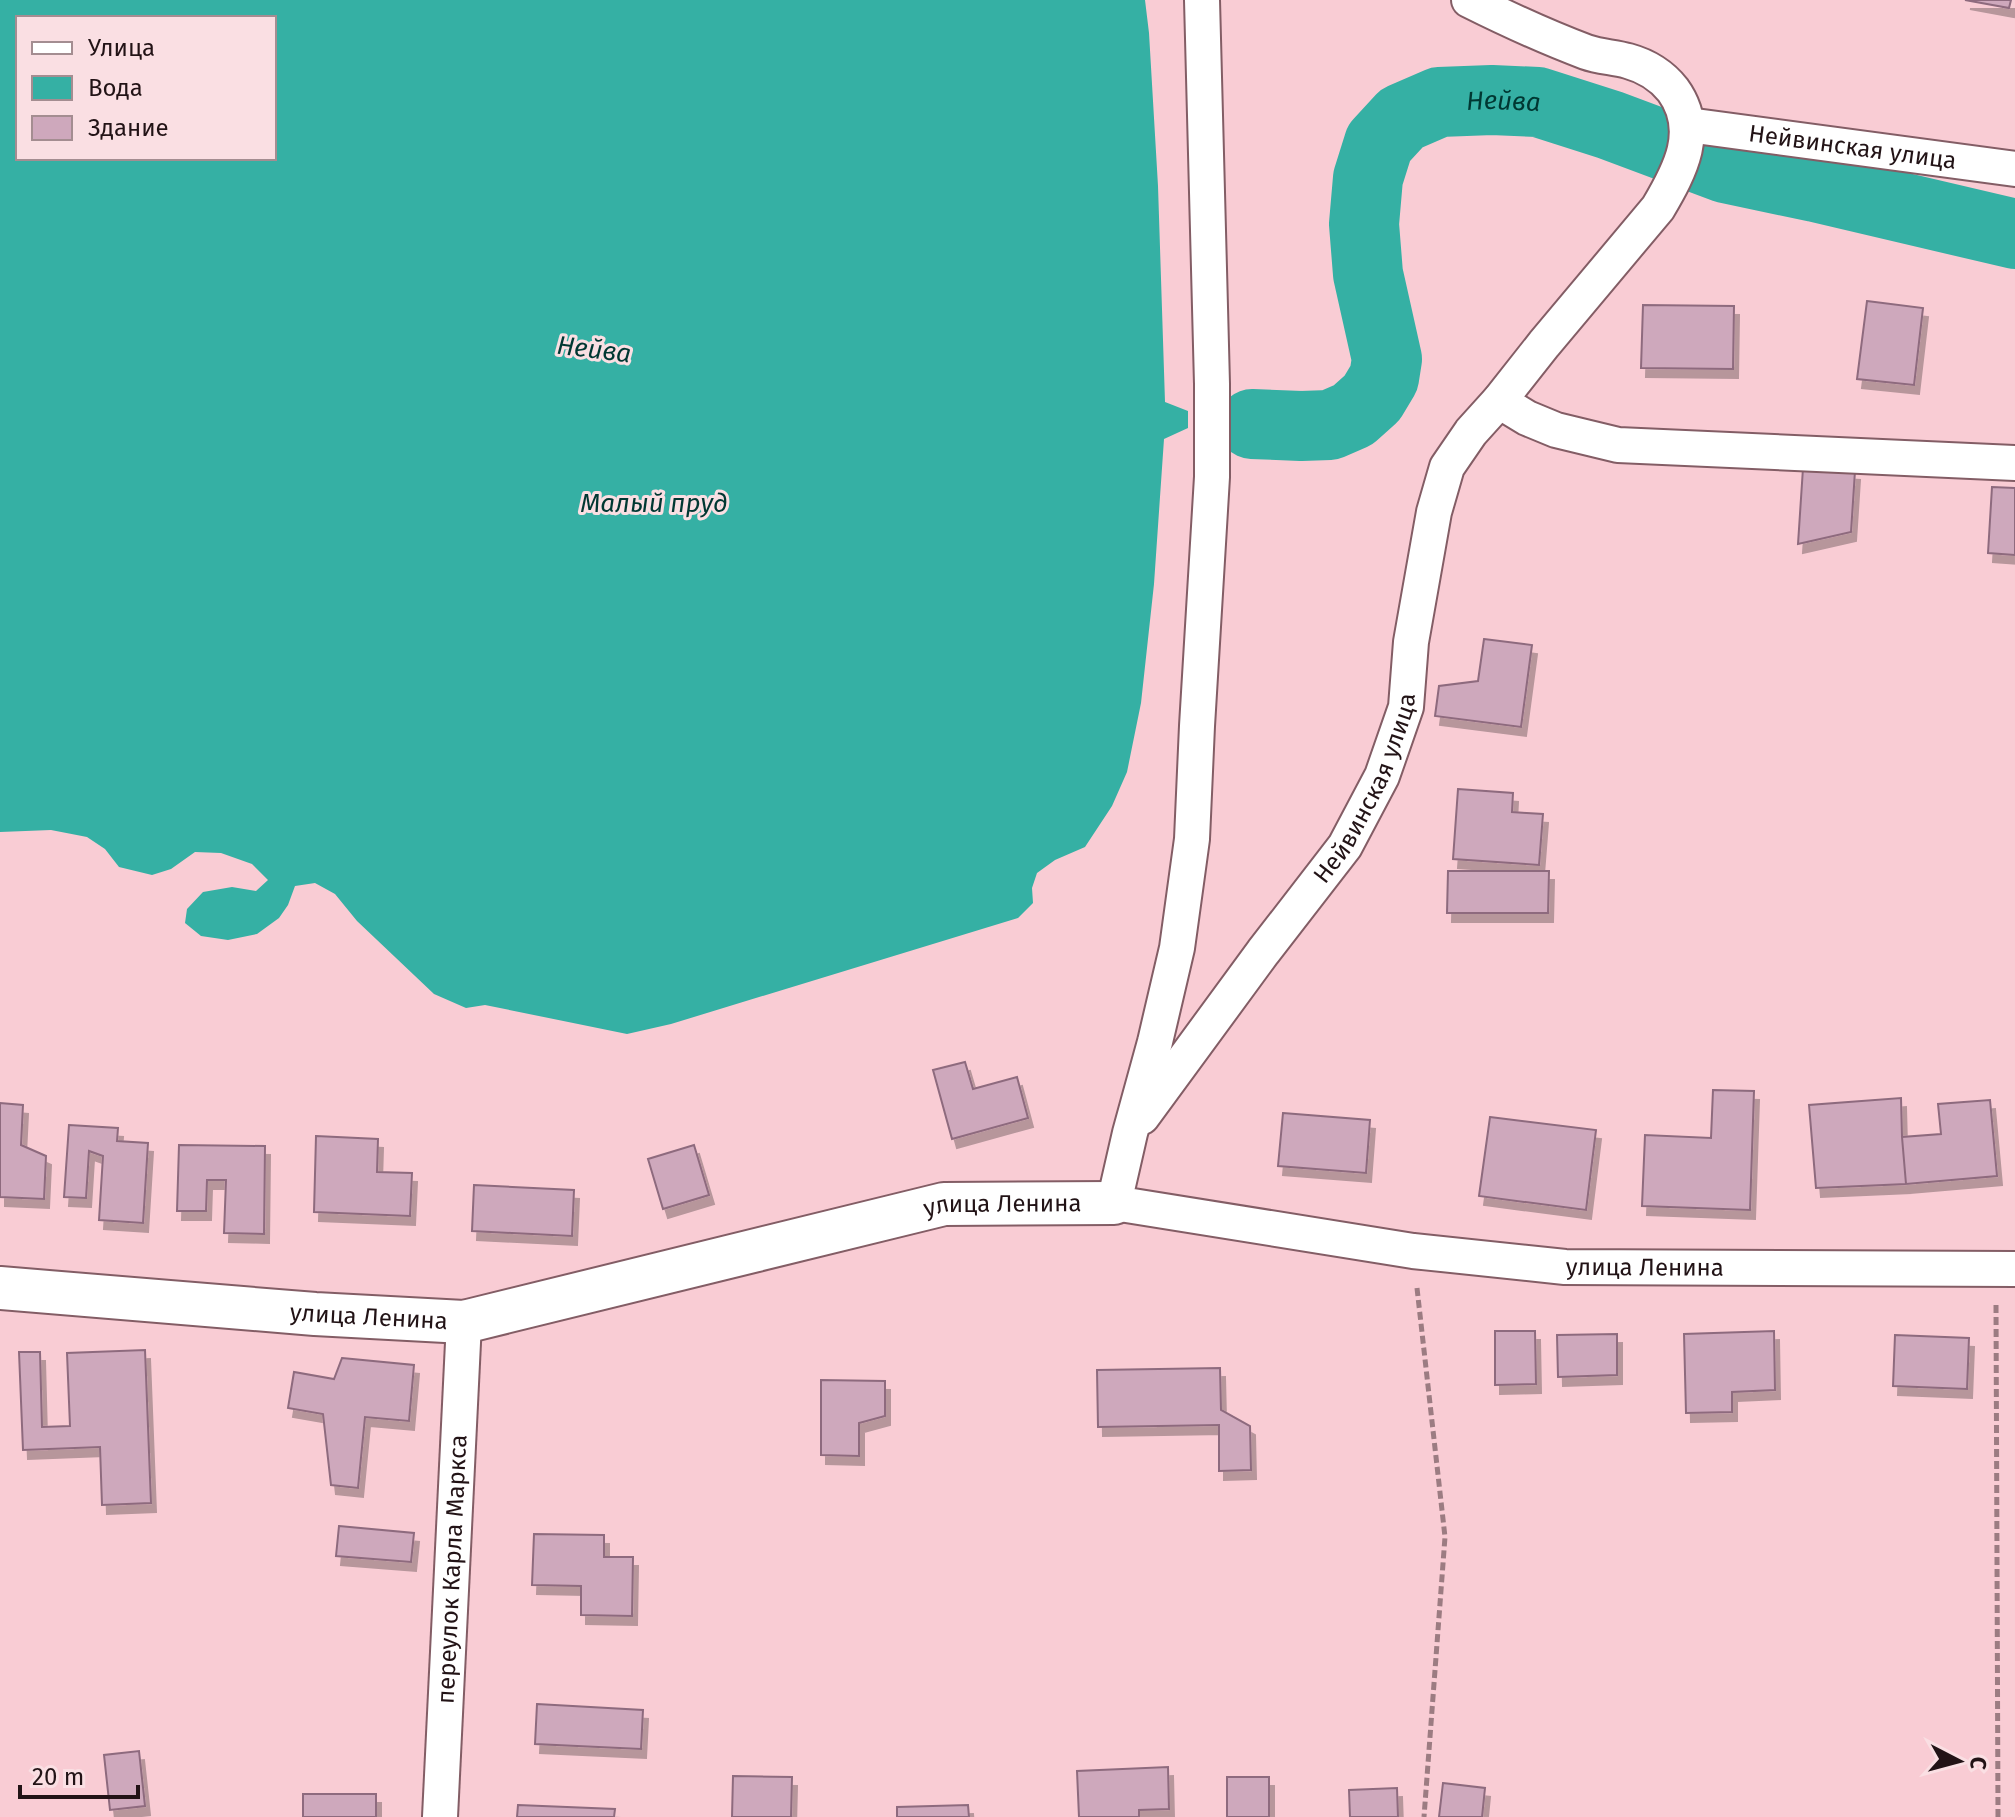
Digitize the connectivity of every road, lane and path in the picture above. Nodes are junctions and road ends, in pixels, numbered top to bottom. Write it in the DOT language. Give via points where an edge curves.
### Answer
graph roads {
  1 [pos="1202,0"];
  2 [pos="1469,0"];
  3 [pos="1688,125"];
  4 [pos="2015,169"];
  5 [pos="1499,401"];
  6 [pos="2015,463"];
  7 [pos="1130,1133"];
  8 [pos="1114,1203"];
  9 [pos="1413,1251"];
  10 [pos="2006,1268"];
  11 [pos="0,1288"];
  12 [pos="464,1322"];
  13 [pos="440,1817"];
  14 [pos="1424,1817"];
  15 [pos="1998,1817"];
  1 -- 7 [label="street" via="1212,477 1192,839 1177,948"];
  2 -- 3 [label="street" via="1552,39 1629,61 1663,77 1680,100"];
  3 -- 4 [label="street, Нейвинская улица"];
  3 -- 5 [label="street, Нейвинская улица" via="1684,157 1658,208"];
  5 -- 6 [label="street" via="1556,430 1618,445"];
  5 -- 7 [label="street, Нейвинская улица" via="1447,467 1411,642 1406,707 1382,776 1345,846"];
  7 -- 8 [label="street"];
  8 -- 9 [label="street, улица Ленина"];
  8 -- 12 [label="street, улица Ленина" via="944,1204"];
  9 -- 10 [label="street, улица Ленина" via="1565,1267"];
  9 -- 14 [label="path" via="1445,1537"];
  10 -- 15 [label="path"];
  11 -- 12 [label="street, улица Ленина"];
  12 -- 13 [label="street, переулок Карла Маркса"];
}
